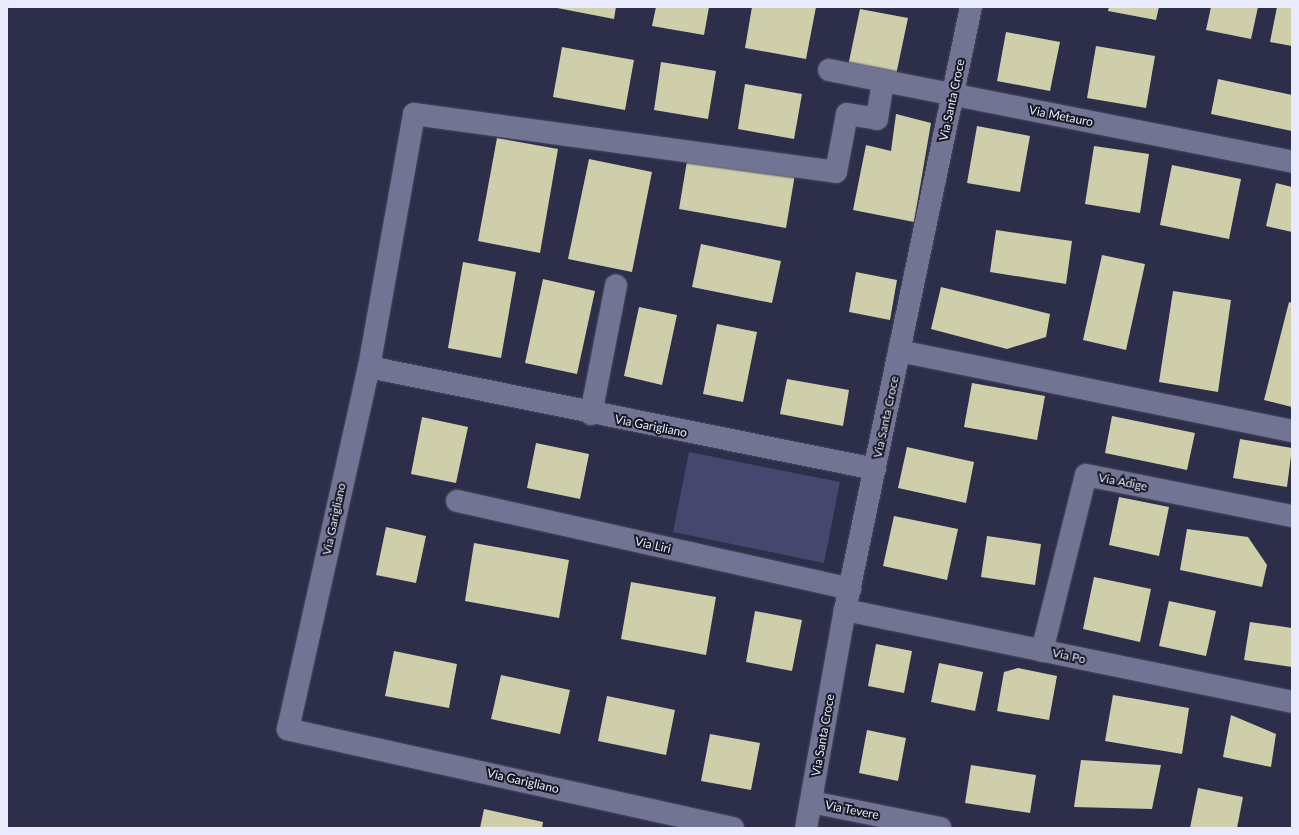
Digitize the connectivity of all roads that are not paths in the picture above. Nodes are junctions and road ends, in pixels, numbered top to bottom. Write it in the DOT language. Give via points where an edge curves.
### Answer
graph roads {
  1 [pos="971,7"];
  2 [pos="829,70"];
  3 [pos="883,80"];
  4 [pos="953,94"];
  5 [pos="1292,162"];
  6 [pos="616,285"];
  7 [pos="899,351"];
  8 [pos="369,367"];
  9 [pos="591,414"];
  10 [pos="1292,431"];
  11 [pos="875,469"];
  12 [pos="457,501"];
  13 [pos="1292,516"];
  14 [pos="850,590"];
  15 [pos="845,610"];
  16 [pos="1042,651"];
  17 [pos="1292,702"];
  18 [pos="811,802"];
  19 [pos="733,828"];
  20 [pos="806,828"];
  21 [pos="940,828"];
  1 -- 4 [label="street, Via Santa Croce"];
  2 -- 3 [label="street, Via Metauro"];
  3 -- 4 [label="street, Via Metauro"];
  3 -- 8 [label="street" via="877,119 847,114 836,172 414,114"];
  4 -- 5 [label="street, Via Metauro"];
  4 -- 7 [label="street, Via Santa Croce"];
  6 -- 9 [label="street"];
  7 -- 10 [label="street"];
  7 -- 11 [label="street, Via Santa Croce"];
  8 -- 9 [label="street, Via Garigliano"];
  8 -- 19 [label="street, Via Garigliano" via="288,729"];
  9 -- 11 [label="street, Via Garigliano"];
  11 -- 14 [label="street, Via Santa Croce"];
  12 -- 14 [label="street, Via Liri"];
  13 -- 16 [label="street, Via Adige" via="1086,475"];
  14 -- 15 [label="street, Via Santa Croce"];
  15 -- 16 [label="street, Via Po"];
  15 -- 18 [label="street, Via Santa Croce"];
  16 -- 17 [label="street, Via Po"];
  18 -- 20 [label="street, Via Santa Croce"];
  18 -- 21 [label="street, Via Tevere"];
}
